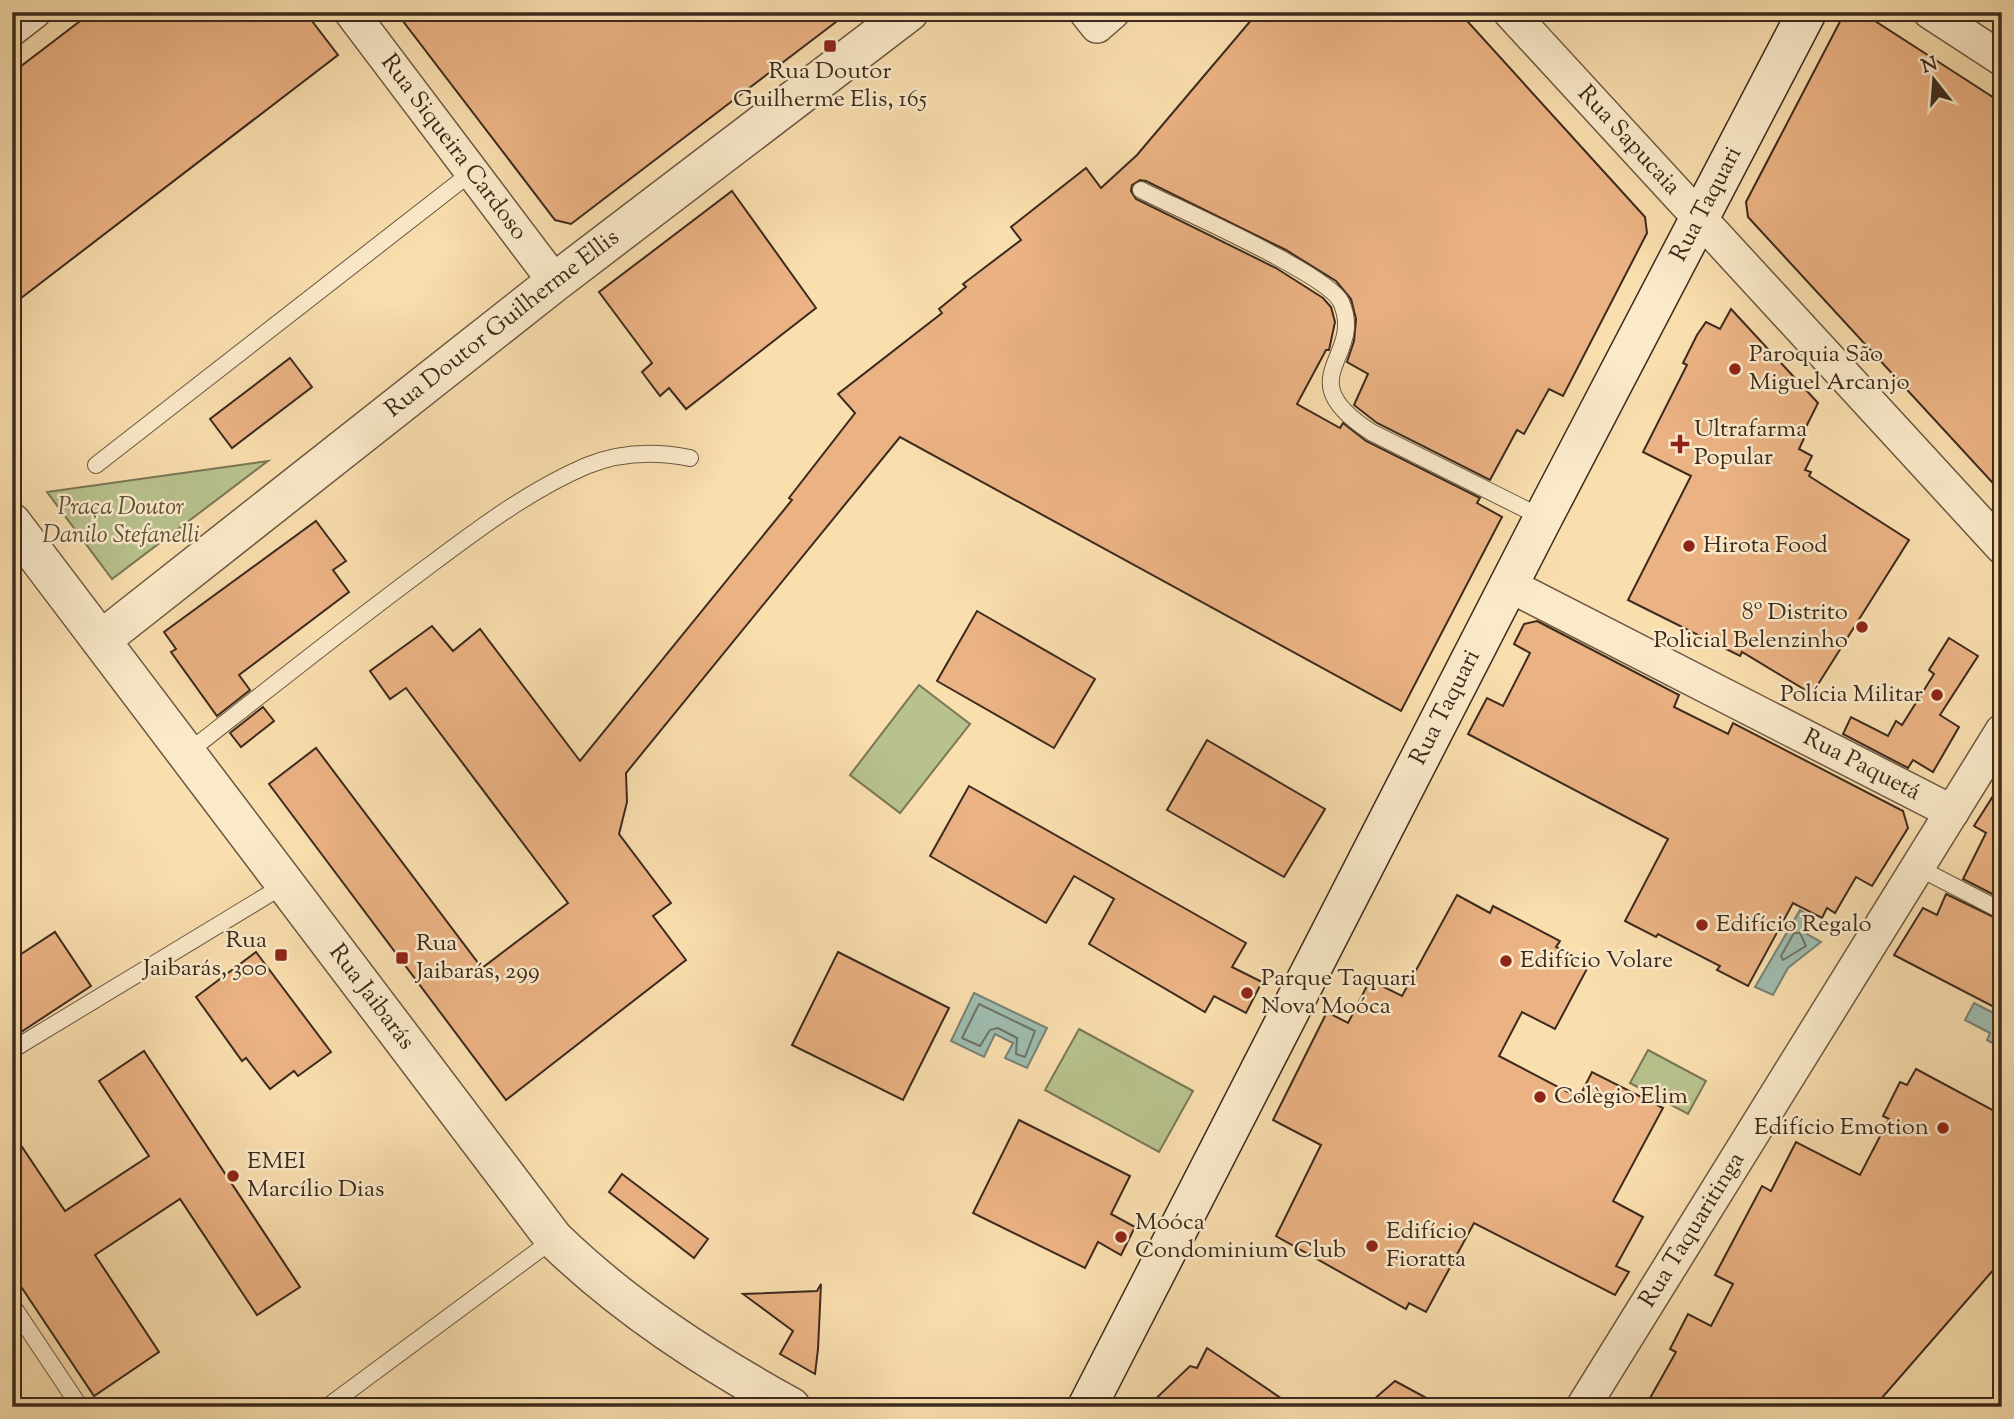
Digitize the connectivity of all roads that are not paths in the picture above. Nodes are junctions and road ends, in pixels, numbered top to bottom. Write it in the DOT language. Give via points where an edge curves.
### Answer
graph roads {
  1 [pos="34,12"];
  2 [pos="351,12"];
  3 [pos="909,12"];
  4 [pos="1510,12"];
  5 [pos="1807,12"];
  6 [pos="1930,12"];
  7 [pos="12,29"];
  8 [pos="2002,59"];
  9 [pos="472,172"];
  10 [pos="1141,190"];
  11 [pos="1699,219"];
  12 [pos="555,282"];
  13 [pos="690,458"];
  14 [pos="96,465"];
  15 [pos="1543,518"];
  16 [pos="12,523"];
  17 [pos="2002,547"];
  18 [pos="1509,585"];
  19 [pos="101,639"];
  20 [pos="2002,731"];
  21 [pos="187,753"];
  22 [pos="1952,812"];
  23 [pos="1917,867"];
  24 [pos="286,884"];
  25 [pos="2002,911"];
  26 [pos="12,1050"];
  27 [pos="554,1239"];
  28 [pos="12,1305"];
  29 [pos="80,1407"];
  30 [pos="327,1407"];
  31 [pos="791,1407"];
  32 [pos="1087,1407"];
  33 [pos="1583,1407"];
  1 -- 7 [label="street"];
  2 -- 9 [label="street, Rua Siqueira Cardoso"];
  3 -- 12 [label="street, Rua Doutor Guilherme Ellis"];
  4 -- 11 [label="street, Rua Sapucaia"];
  5 -- 11 [label="street, Rua Taquari"];
  6 -- 8 [label="street"];
  9 -- 12 [label="street, Rua Siqueira Cardoso"];
  9 -- 14 [label="lane"];
  10 -- 15 [label="lane" via="1307,274 1340,300 1344,334 1329,387 1348,417"];
  11 -- 15 [label="street, Rua Taquari"];
  11 -- 17 [label="street, Rua Sapucaia"];
  12 -- 19 [label="street, Rua Doutor Guilherme Ellis"];
  13 -- 21 [label="lane" via="629,454 588,465 545,486 402,586"];
  15 -- 18 [label="street, Rua Taquari"];
  16 -- 19 [label="street, Rua Jaibarás"];
  18 -- 22 [label="street, Rua Paquetá"];
  18 -- 32 [label="street, Rua Taquari"];
  19 -- 21 [label="street, Rua Jaibarás"];
  20 -- 22 [label="street, Rua Taquaritinga"];
  21 -- 24 [label="street, Rua Jaibarás"];
  22 -- 23 [label="street, Rua Taquaritinga"];
  23 -- 25 [label="lane"];
  23 -- 33 [label="street, Rua Taquaritinga"];
  24 -- 26 [label="lane"];
  24 -- 27 [label="street, Rua Jaibarás"];
  27 -- 30 [label="lane"];
  27 -- 31 [label="street, Rua Jaibarás" via="641,1314"];
  28 -- 29 [label="lane"];
}
